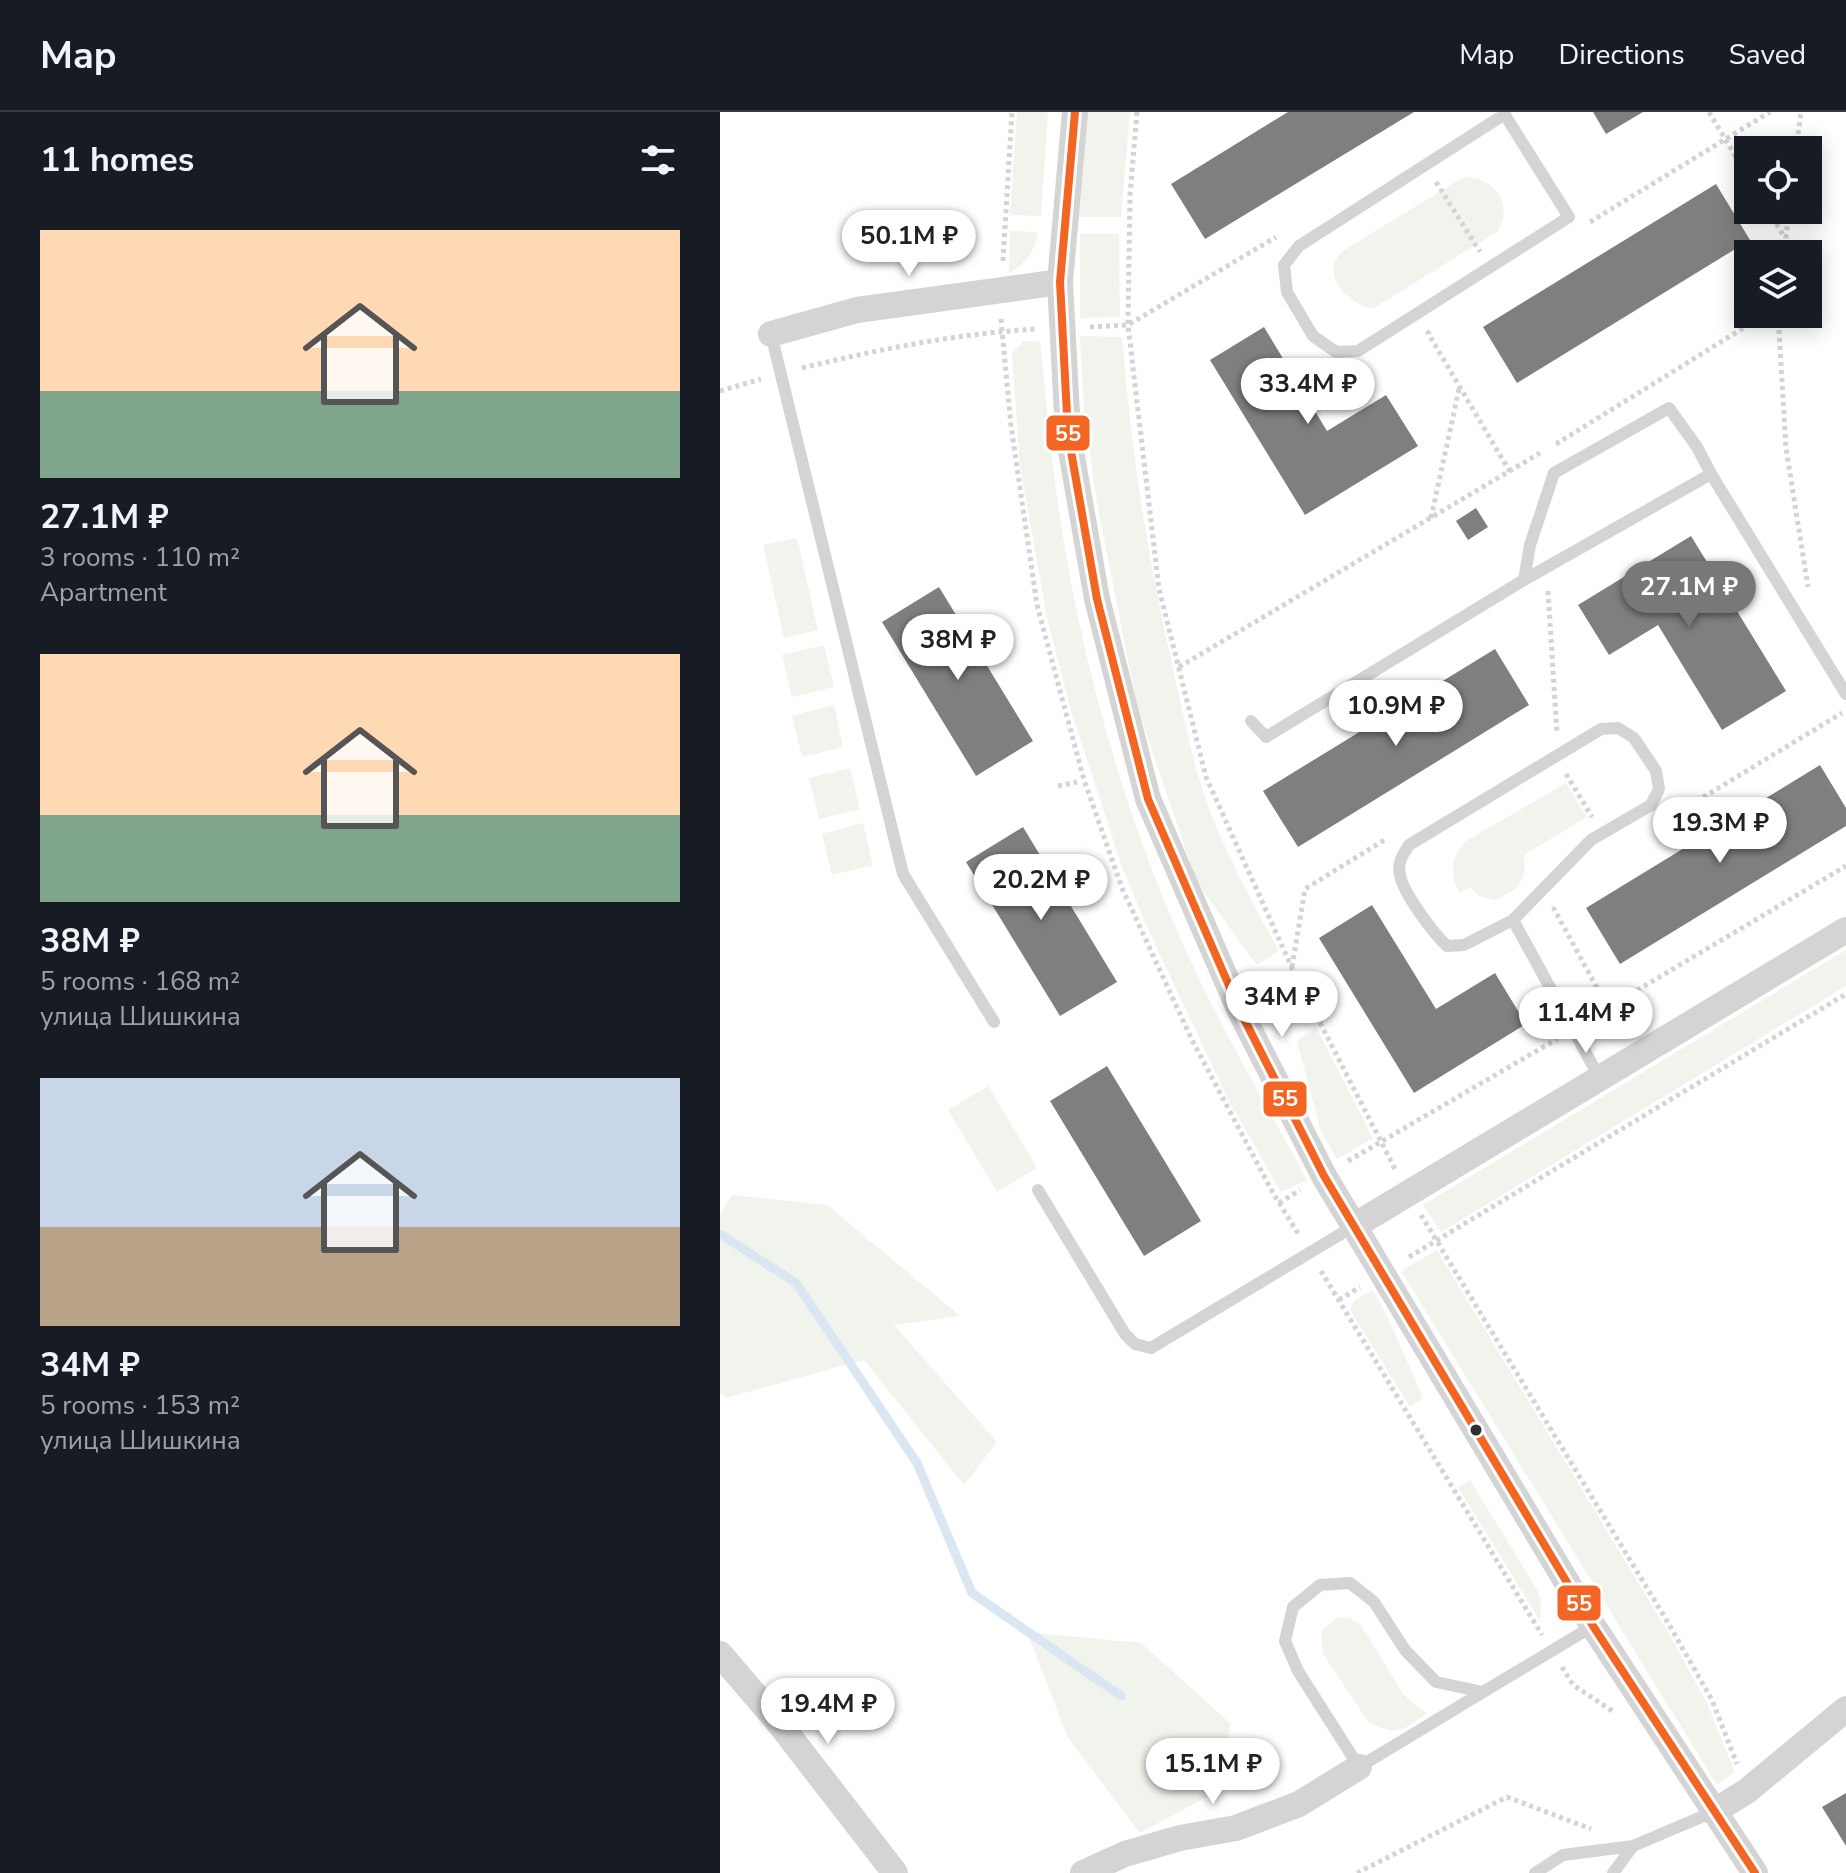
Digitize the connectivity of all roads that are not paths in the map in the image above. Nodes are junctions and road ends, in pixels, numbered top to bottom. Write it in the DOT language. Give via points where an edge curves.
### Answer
graph roads {
  1 [pos="1075,112"];
  2 [pos="1504,113"];
  3 [pos="1060,282"];
  4 [pos="771,334"];
  5 [pos="1711,474"];
  6 [pos="1524,580"];
  7 [pos="1846,694"];
  8 [pos="1251,721"];
  9 [pos="1513,920"];
  10 [pos="1846,930"];
  11 [pos="994,1022"];
  12 [pos="1599,1077"];
  13 [pos="1038,1190"];
  14 [pos="1354,1226"];
  15 [pos="1593,1626"];
  16 [pos="720,1654"];
  17 [pos="1483,1692"];
  18 [pos="1846,1709"];
  19 [pos="1359,1767"];
  20 [pos="1713,1812"];
  21 [pos="1633,1846"];
  22 [pos="895,1873"];
  23 [pos="1083,1873"];
  24 [pos="1535,1873"];
  25 [pos="1613,1873"];
  26 [pos="1755,1873"];
  1 -- 3 [label="street"];
  2 -- 2 [label="lane" via="1569,217 1358,351 1336,352 1313,336 1287,292 1284,265 1299,246"];
  3 -- 4 [label="street" via="857,310"];
  3 -- 14 [label="street" via="1068,434 1094,584 1148,799 1240,1011"];
  4 -- 11 [label="lane" via="903,874"];
  5 -- 6 [label="lane"];
  5 -- 6 [label="lane" via="1669,408 1554,473"];
  5 -- 7 [label="lane"];
  6 -- 8 [label="lane" via="1266,737"];
  9 -- 9 [label="lane" via="1591,840 1651,805 1659,789 1656,771 1634,738 1618,728 1601,729 1556,756 1409,845 1400,859 1400,876 1432,933 1447,946 1464,945"];
  9 -- 12 [label="lane"];
  10 -- 12 [label="street"];
  12 -- 14 [label="street"];
  13 -- 14 [label="lane" via="1125,1334 1135,1344 1151,1348"];
  14 -- 15 [label="street"];
  15 -- 17 [label="lane"];
  15 -- 20 [label="street"];
  16 -- 22 [label="street"];
  17 -- 19 [label="lane"];
  17 -- 19 [label="lane" via="1436,1682 1405,1650 1374,1602 1350,1583 1320,1585 1293,1607 1285,1641"];
  18 -- 20 [label="street" via="1747,1791"];
  19 -- 23 [label="street" via="1299,1804 1236,1828 1125,1854"];
  20 -- 21 [label="lane"];
  20 -- 26 [label="street"];
  21 -- 24 [label="lane" via="1563,1855"];
  21 -- 25 [label="lane"];
}
